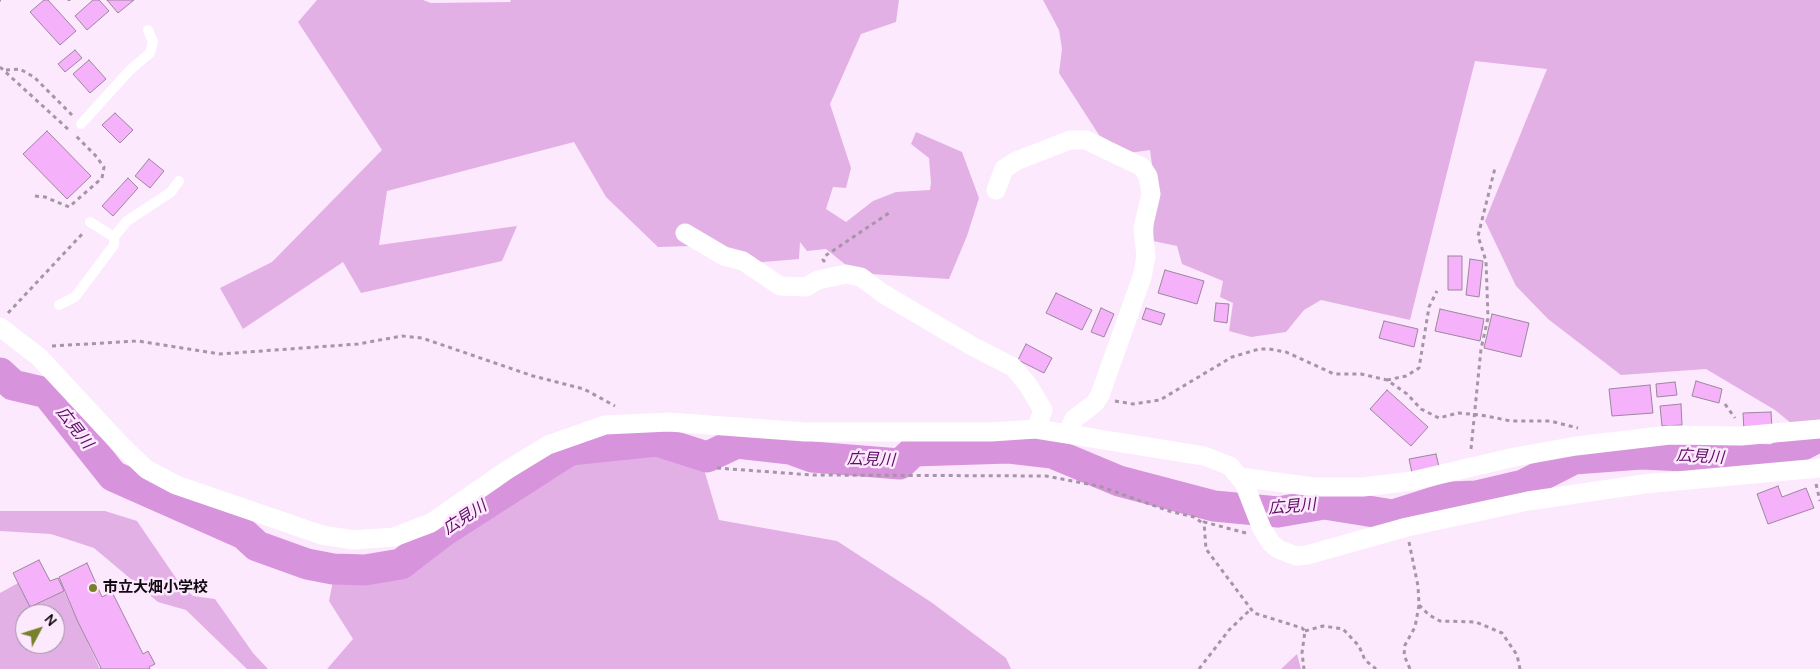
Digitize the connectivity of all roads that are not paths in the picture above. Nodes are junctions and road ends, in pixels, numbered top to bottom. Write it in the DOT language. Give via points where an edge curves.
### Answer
graph roads {
  1 [pos="148,30"];
  2 [pos="81,124"];
  3 [pos="178,181"];
  4 [pos="996,190"];
  5 [pos="90,222"];
  6 [pos="684,233"];
  7 [pos="114,238"];
  8 [pos="59,305"];
  9 [pos="3,320"];
  10 [pos="1036,429"];
  11 [pos="1820,429"];
  12 [pos="1067,434"];
  13 [pos="1820,468"];
  14 [pos="1242,480"];
  1 -- 2 [label="lane" via="153,42 150,53"];
  3 -- 7 [label="lane" via="172,192 128,221"];
  4 -- 12 [label="street" via="1004,169 1070,140 1086,140 1142,167 1148,176 1151,194 1143,228 1146,257 1142,277 1100,395 1074,419"];
  5 -- 7 [label="lane"];
  6 -- 10 [label="street" via="724,256 743,261 780,286 806,287 818,280 846,274 861,277 882,293 1013,367 1043,410"];
  7 -- 8 [label="lane" via="114,245 75,297"];
  9 -- 10 [label="street" via="146,469 176,485 322,535 354,540 394,537 431,523 548,445 605,425 669,422 805,432"];
  10 -- 12 [label="street"];
  11 -- 14 [label="street" via="1740,436 1670,435 1598,444 1516,457 1412,481 1362,487 1314,487"];
  12 -- 14 [label="street" via="1204,456 1230,466"];
  13 -- 14 [label="street" via="1644,484 1528,501 1407,527 1296,556 1278,549 1264,532"];
}
